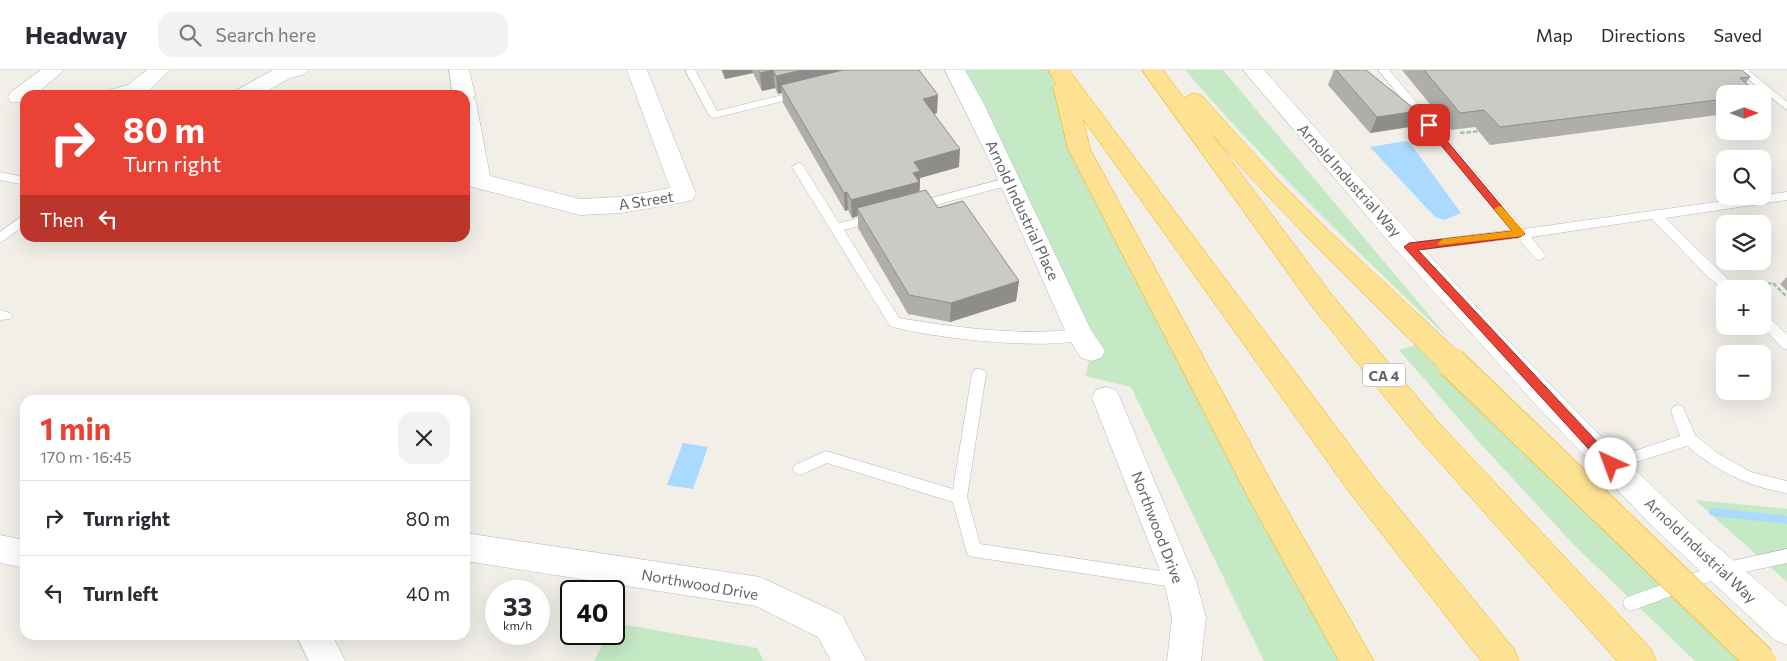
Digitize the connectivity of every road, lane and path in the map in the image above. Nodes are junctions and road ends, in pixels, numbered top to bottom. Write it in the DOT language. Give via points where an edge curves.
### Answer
graph roads {
  1 [pos="54,70"];
  2 [pos="160,70"];
  3 [pos="298,70"];
  4 [pos="459,70"];
  5 [pos="637,70"];
  6 [pos="690,70"];
  7 [pos="954,70"];
  8 [pos="1152,70"];
  9 [pos="1162,70"];
  10 [pos="1253,70"];
  11 [pos="1383,70"];
  12 [pos="1742,70"];
  13 [pos="1060,72"];
  14 [pos="24,90"];
  15 [pos="136,90"];
  16 [pos="254,90"];
  17 [pos="463,90"];
  18 [pos="810,92"];
  19 [pos="1787,107"];
  20 [pos="1487,130"];
  21 [pos="1459,134"];
  22 [pos="470,156"];
  23 [pos="798,167"];
  24 [pos="0,176"];
  25 [pos="472,178"];
  26 [pos="20,180"];
  27 [pos="1010,181"];
  28 [pos="1787,196"];
  29 [pos="909,208"];
  30 [pos="891,213"];
  31 [pos="1655,216"];
  32 [pos="20,222"];
  33 [pos="836,228"];
  34 [pos="1520,234"];
  35 [pos="0,240"];
  36 [pos="1409,247"];
  37 [pos="1540,256"];
  38 [pos="1721,280"];
  39 [pos="1771,283"];
  40 [pos="1787,297"];
  41 [pos="1771,327"];
  42 [pos="1085,343"];
  43 [pos="1787,344"];
  44 [pos="979,374"];
  45 [pos="1106,398"];
  46 [pos="1678,410"];
  47 [pos="1689,439"];
  48 [pos="1611,464"];
  49 [pos="800,469"];
  50 [pos="1787,487"];
  51 [pos="959,497"];
  52 [pos="470,548"];
  53 [pos="0,549"];
  54 [pos="20,553"];
  55 [pos="1787,556"];
  56 [pos="1722,570"];
  57 [pos="1180,581"];
  58 [pos="1630,603"];
  59 [pos="1787,629"];
  60 [pos="316,640"];
  61 [pos="328,661"];
  62 [pos="849,661"];
  63 [pos="1184,661"];
  64 [pos="1357,661"];
  65 [pos="1502,661"];
  66 [pos="1639,661"];
  67 [pos="1761,661"];
  1 -- 14 [label="street"];
  2 -- 15 [label="street"];
  3 -- 16 [label="street" via="283,73"];
  4 -- 17 [label="street"];
  5 -- 25 [label="street, A Street" via="684,194 621,205 580,207"];
  6 -- 18 [label="lane" via="714,115"];
  7 -- 27 [label="street, Arnold Industrial Place" via="976,108"];
  8 -- 66 [label="highway, CA 4" via="1324,302 1422,423"];
  9 -- 67 [label="highway, bridge" via="1180,85 1321,238"];
  10 -- 36 [label="street, Arnold Industrial Way"];
  11 -- 34 [label="lane"];
  12 -- 19 [label="lane"];
  13 -- 64 [label="highway" via="1079,149 1262,494"];
  13 -- 65 [label="highway" via="1361,484"];
  20 -- 21 [label="path"];
  22 -- 25 [label="street, A Street"];
  23 -- 33 [label="lane"];
  24 -- 26 [label="lane"];
  27 -- 29 [label="lane"];
  27 -- 42 [label="street, Arnold Industrial Place"];
  28 -- 31 [label="lane"];
  30 -- 33 [label="lane"];
  31 -- 34 [label="lane"];
  31 -- 38 [label="lane"];
  32 -- 35 [label="lane"];
  33 -- 42 [label="lane" via="895,322 953,333"];
  34 -- 36 [label="lane"];
  34 -- 37 [label="lane"];
  36 -- 48 [label="street, Arnold Industrial Way"];
  39 -- 40 [label="path"];
  41 -- 43 [label="lane"];
  44 -- 51 [label="lane"];
  45 -- 57 [label="street, Northwood Drive"];
  46 -- 47 [label="lane"];
  47 -- 48 [label="lane"];
  47 -- 50 [label="lane" via="1738,474 1762,484"];
  48 -- 56 [label="street, Arnold Industrial Way"];
  49 -- 51 [label="lane" via="826,457"];
  51 -- 57 [label="lane" via="974,550"];
  52 -- 62 [label="street, Northwood Drive" via="760,592 830,626"];
  53 -- 54 [label="street"];
  55 -- 56 [label="lane"];
  56 -- 58 [label="lane"];
  56 -- 59 [label="street, Arnold Industrial Way"];
  57 -- 63 [label="street, Northwood Drive" via="1189,618"];
  60 -- 61 [label="street"];
}
